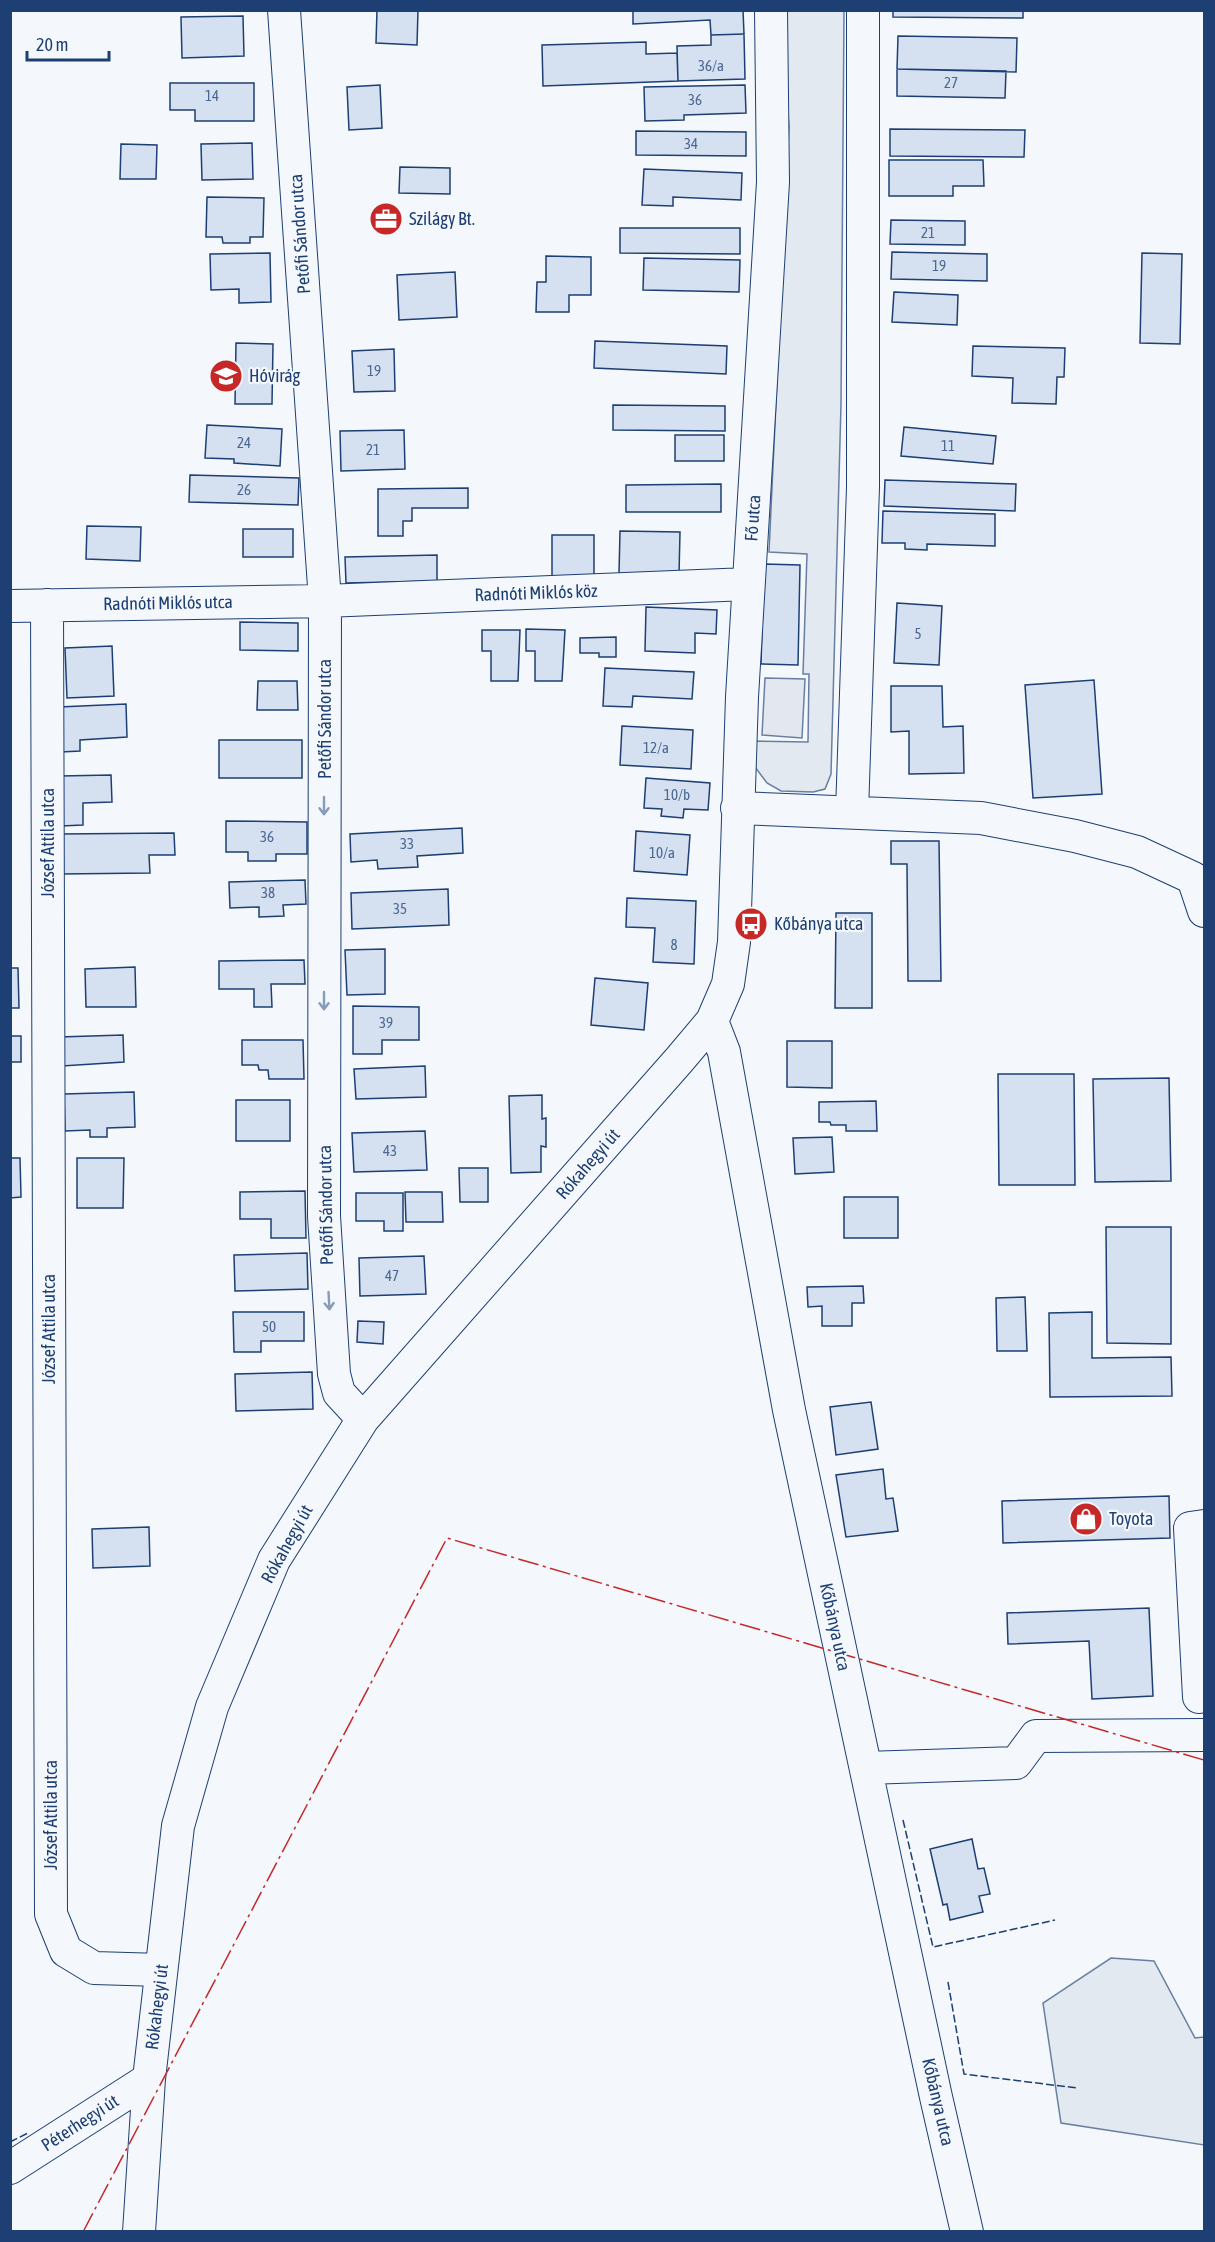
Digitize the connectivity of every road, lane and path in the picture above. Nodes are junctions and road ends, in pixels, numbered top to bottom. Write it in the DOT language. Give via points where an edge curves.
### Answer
graph roads {
  1 [pos="284,10"];
  2 [pos="771,10"];
  3 [pos="863,10"];
  4 [pos="748,584"];
  5 [pos="325,601"];
  6 [pos="47,605"];
  7 [pos="10,606"];
  8 [pos="737,808"];
  9 [pos="852,812"];
  10 [pos="1204,911"];
  11 [pos="712,1021"];
  12 [pos="363,1419"];
  13 [pos="1204,1526"];
  14 [pos="1199,1697"];
  15 [pos="1204,1735"];
  16 [pos="866,1768"];
  17 [pos="160,1970"];
  18 [pos="149,2079"];
  19 [pos="10,2168"];
  20 [pos="139,2232"];
  21 [pos="967,2232"];
  1 -- 5 [label="street, Petőfi Sándor utca"];
  2 -- 4 [label="street, Fő utca" via="773,182"];
  3 -- 9 [label="street" via="863,487"];
  4 -- 5 [label="street, Radnóti Miklós köz"];
  4 -- 8 [label="street, Fő utca"];
  5 -- 6 [label="street, Radnóti Miklós utca"];
  5 -- 12 [label="street, Petőfi Sándor utca, one-way" via="324,1216 334,1374 339,1393"];
  6 -- 7 [label="street, Radnóti Miklós utca"];
  6 -- 17 [label="street, József Attila utca" via="51,1914 66,1951 94,1968"];
  8 -- 9 [label="street"];
  8 -- 11 [label="street, Fő utca" via="734,942 728,984"];
  9 -- 10 [label="street" via="981,818 1137,852 1193,878"];
  11 -- 12 [label="street, Rókahegyi út"];
  11 -- 16 [label="street, Kőbánya utca" via="724,1052 789,1410"];
  12 -- 17 [label="street, Rókahegyi út" via="274,1560 212,1707 178,1826"];
  13 -- 14 [label="street" via="1190,1527"];
  15 -- 16 [label="street" via="1036,1736 1016,1763"];
  16 -- 21 [label="street, Kőbánya utca"];
  17 -- 18 [label="street, Rókahegyi út"];
  18 -- 19 [label="street, Péterhegyi út"];
  18 -- 20 [label="street, Rókahegyi út"];
}
